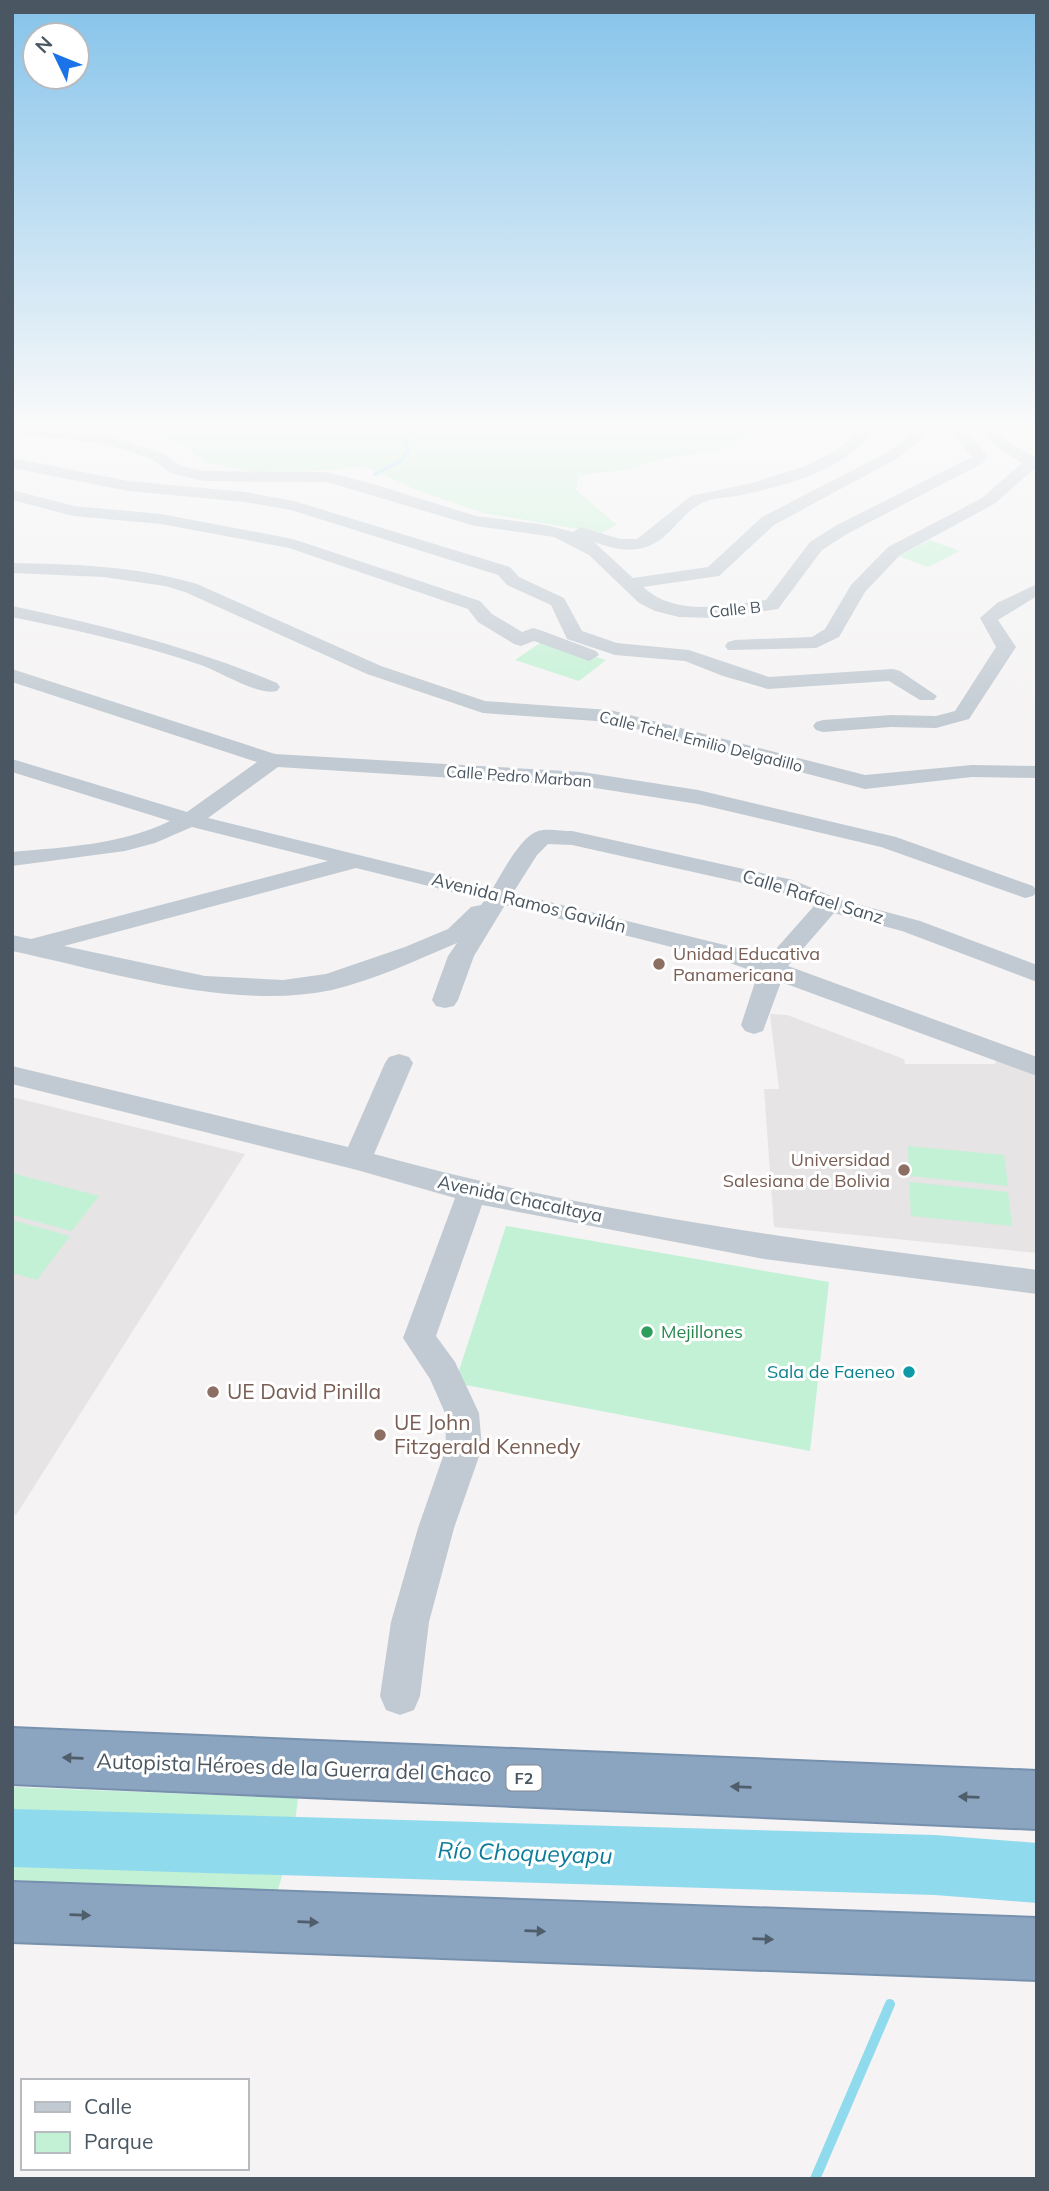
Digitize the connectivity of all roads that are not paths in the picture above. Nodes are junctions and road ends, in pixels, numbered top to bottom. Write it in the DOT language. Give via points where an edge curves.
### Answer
graph roads {
  1 [pos="215,529"];
  2 [pos="375,529"];
  3 [pos="547,529"];
  4 [pos="553,529"];
  5 [pos="664,529"];
  6 [pos="759,529"];
  7 [pos="842,529"];
  8 [pos="935,529"];
  9 [pos="12,568"];
  10 [pos="629,584"];
  11 [pos="1037,589"];
  12 [pos="12,611"];
  13 [pos="735,646"];
  14 [pos="657,651"];
  15 [pos="12,675"];
  16 [pos="270,687"];
  17 [pos="927,696"];
  18 [pos="823,726"];
  19 [pos="272,760"];
  20 [pos="12,765"];
  21 [pos="1036,772"];
  22 [pos="190,820"];
  23 [pos="17,857"];
  24 [pos="358,861"];
  25 [pos="1025,891"];
  26 [pos="498,895"];
  27 [pos="829,904"];
  28 [pos="22,945"];
  29 [pos="773,968"];
  30 [pos="1037,974"];
  31 [pos="445,1000"];
  32 [pos="754,1025"];
  33 [pos="399,1063"];
  34 [pos="1037,1067"];
  35 [pos="12,1075"];
  36 [pos="357,1160"];
  37 [pos="472,1192"];
  38 [pos="1037,1282"];
  39 [pos="400,1696"];
  40 [pos="12,1756"];
  41 [pos="1037,1800"];
  42 [pos="12,1912"];
  43 [pos="1037,1950"];
  1 -- 14 [label="street" via="293,544 474,605 485,618 521,640 533,634 600,658"];
  2 -- 14 [label="street" via="504,572 558,602 577,636 615,649"];
  3 -- 10 [label="street" via="589,547"];
  4 -- 5 [label="street" via="623,545 644,542"];
  6 -- 10 [label="street" via="713,572"];
  7 -- 10 [label="street, Calle B" via="816,546 772,605 693,614 652,603"];
  8 -- 13 [label="street" via="894,551 857,589 840,623 825,639"];
  9 -- 21 [label="street, Calle Tchel. Emilio Delgadillo" via="166,579 374,670 483,707 610,716 865,782 972,771"];
  11 -- 18 [label="street" via="989,618 1006,646 962,715 945,722"];
  12 -- 16 [label="street" via="208,661"];
  14 -- 17 [label="street" via="689,656 768,683 893,675"];
  15 -- 19 [label="street, Calle Pedro Marban"];
  19 -- 22 [label="street"];
  19 -- 25 [label="street, Calle Pedro Marban" via="582,779 698,797 888,842"];
  20 -- 22 [label="street, Avenida Ramos Gavilán"];
  22 -- 23 [label="street" via="122,846"];
  22 -- 24 [label="street, Avenida Ramos Gavilán"];
  24 -- 26 [label="street, Avenida Ramos Gavilán"];
  24 -- 28 [label="street"];
  26 -- 27 [label="street, Calle Rafael Sanz" via="542,837 572,838 738,873 785,885"];
  26 -- 28 [label="street" via="457,934 330,982 284,988 205,984"];
  26 -- 29 [label="street, Avenida Ramos Gavilán"];
  26 -- 31 [label="street" via="461,956"];
  27 -- 29 [label="street"];
  27 -- 30 [label="street, Calle Rafael Sanz" via="911,926"];
  29 -- 32 [label="street"];
  29 -- 34 [label="street, Avenida Ramos Gavilán"];
  33 -- 36 [label="street"];
  35 -- 36 [label="street, Avenida Chacaltaya"];
  36 -- 37 [label="street, Avenida Chacaltaya"];
  37 -- 38 [label="street, Avenida Chacaltaya" via="764,1247"];
  37 -- 39 [label="street" via="419,1338 443,1372 462,1413 464,1448 410,1622"];
  41 -- 40 [label="highway, Autopista Héroes de la Guerra del Chaco / F2, one-way"];
  42 -- 43 [label="highway, one-way"];
}
